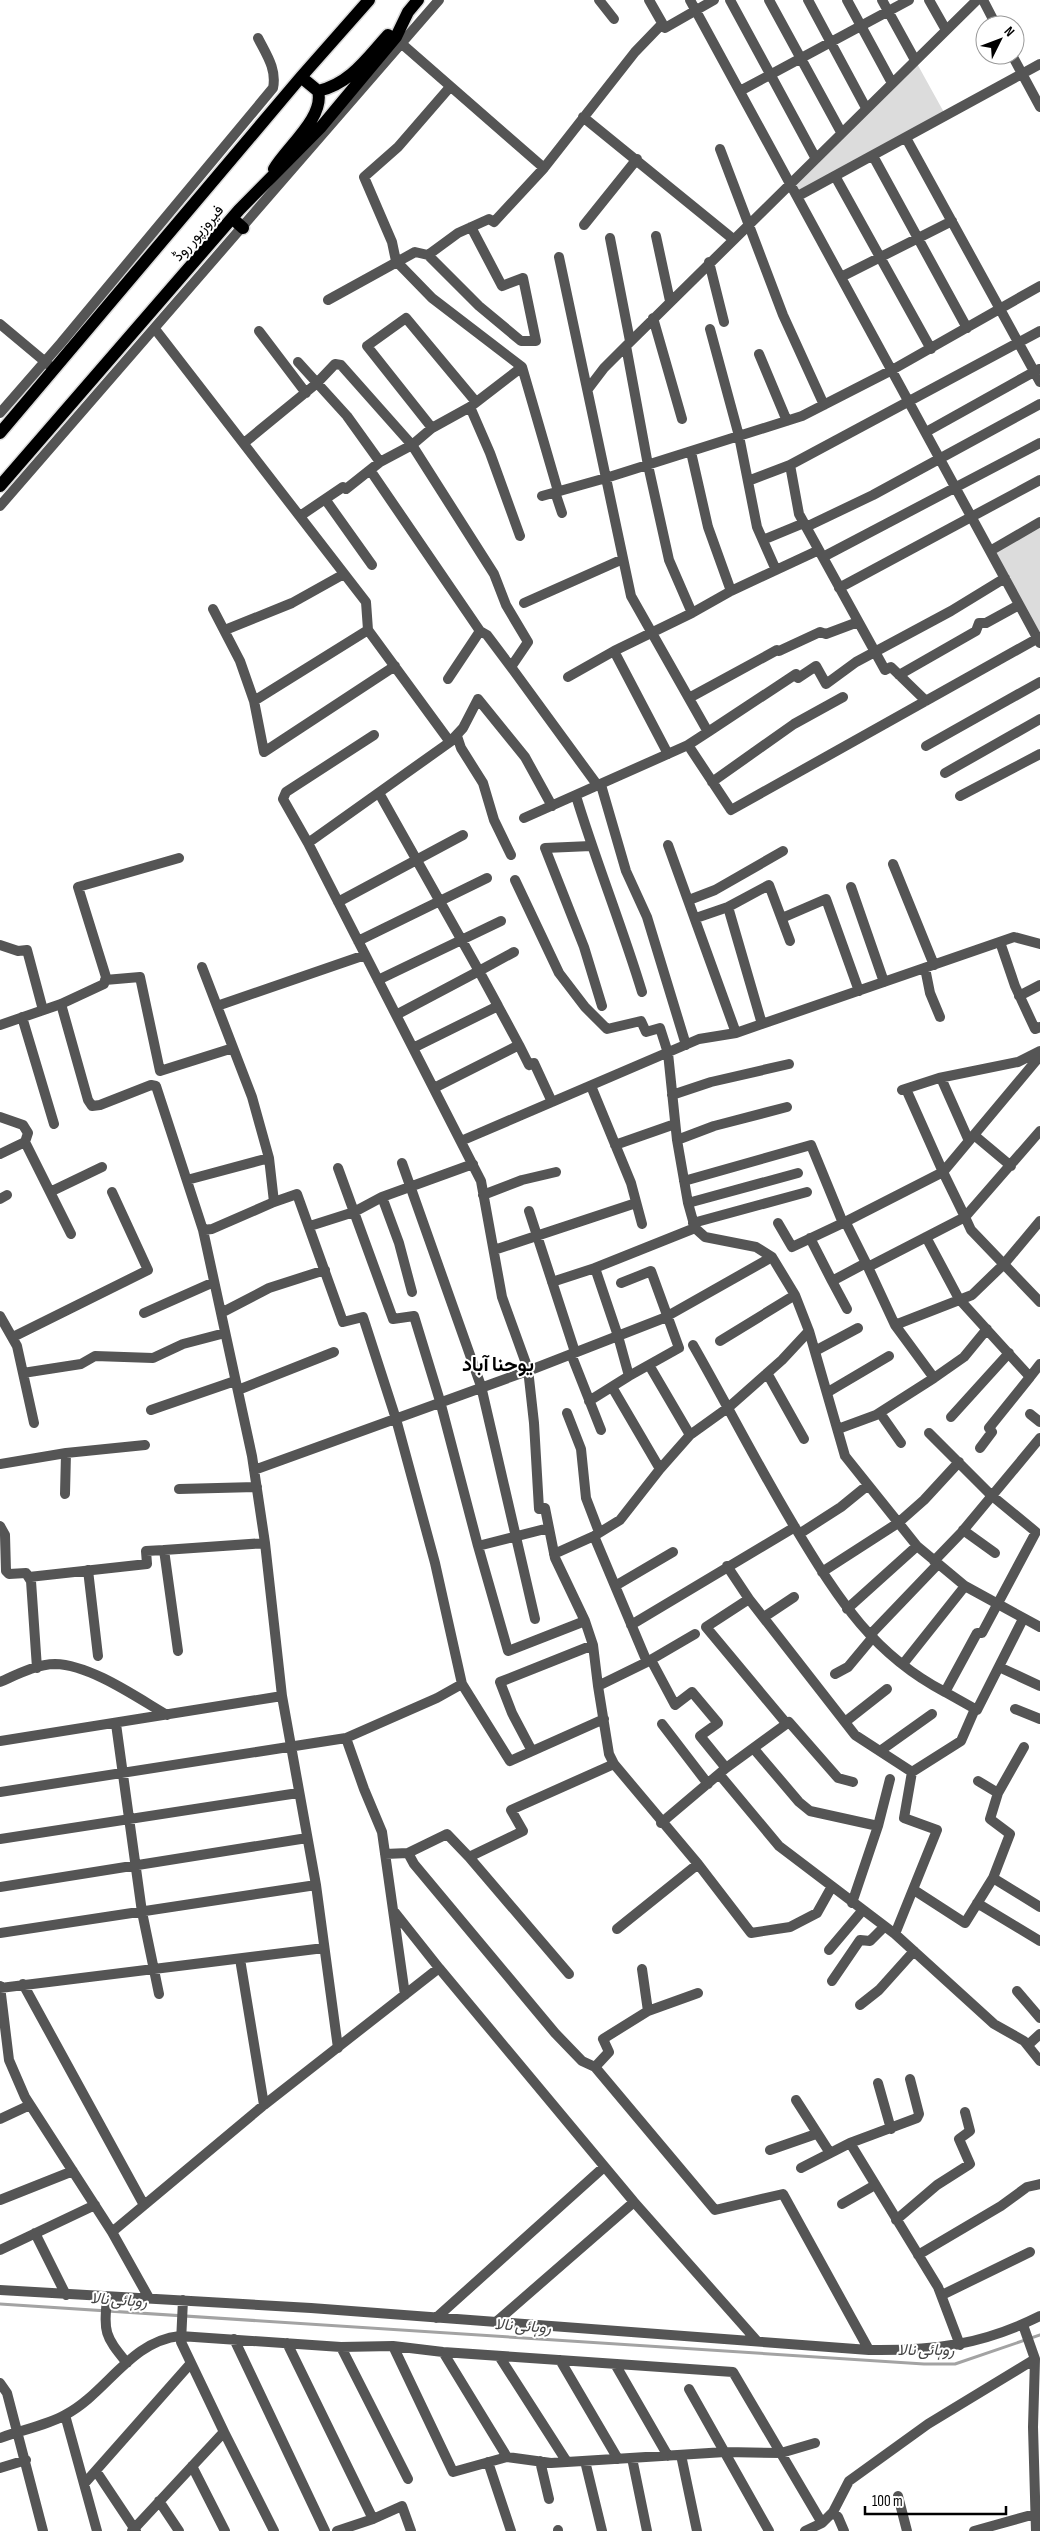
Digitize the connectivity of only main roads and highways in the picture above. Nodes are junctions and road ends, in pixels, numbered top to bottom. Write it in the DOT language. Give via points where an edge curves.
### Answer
graph roads {
  1 [pos="370,0"];
  2 [pos="418,0"];
  3 [pos="408,12"];
  4 [pos="301,77"];
  5 [pos="318,91"];
  6 [pos="269,178"];
  7 [pos="232,218"];
  8 [pos="243,228"];
  9 [pos="0,433"];
  10 [pos="0,486"];
  1 -- 4 [label="main road, فیروزپور روڈ"];
  2 -- 3 [label="main road, فیروزپور روڈ"];
  3 -- 5 [label="main road" via="348,78 336,86"];
  3 -- 6 [label="main road, فیروزپور روڈ" via="396,37 288,163"];
  4 -- 5 [label="main road"];
  4 -- 9 [label="main road, فیروزپور روڈ" via="50,366"];
  5 -- 6 [label="main road" via="317,112"];
  6 -- 7 [label="main road, فیروزپور روڈ"];
  7 -- 8 [label="main road"];
  7 -- 10 [label="main road, فیروزپور روڈ"];
}
